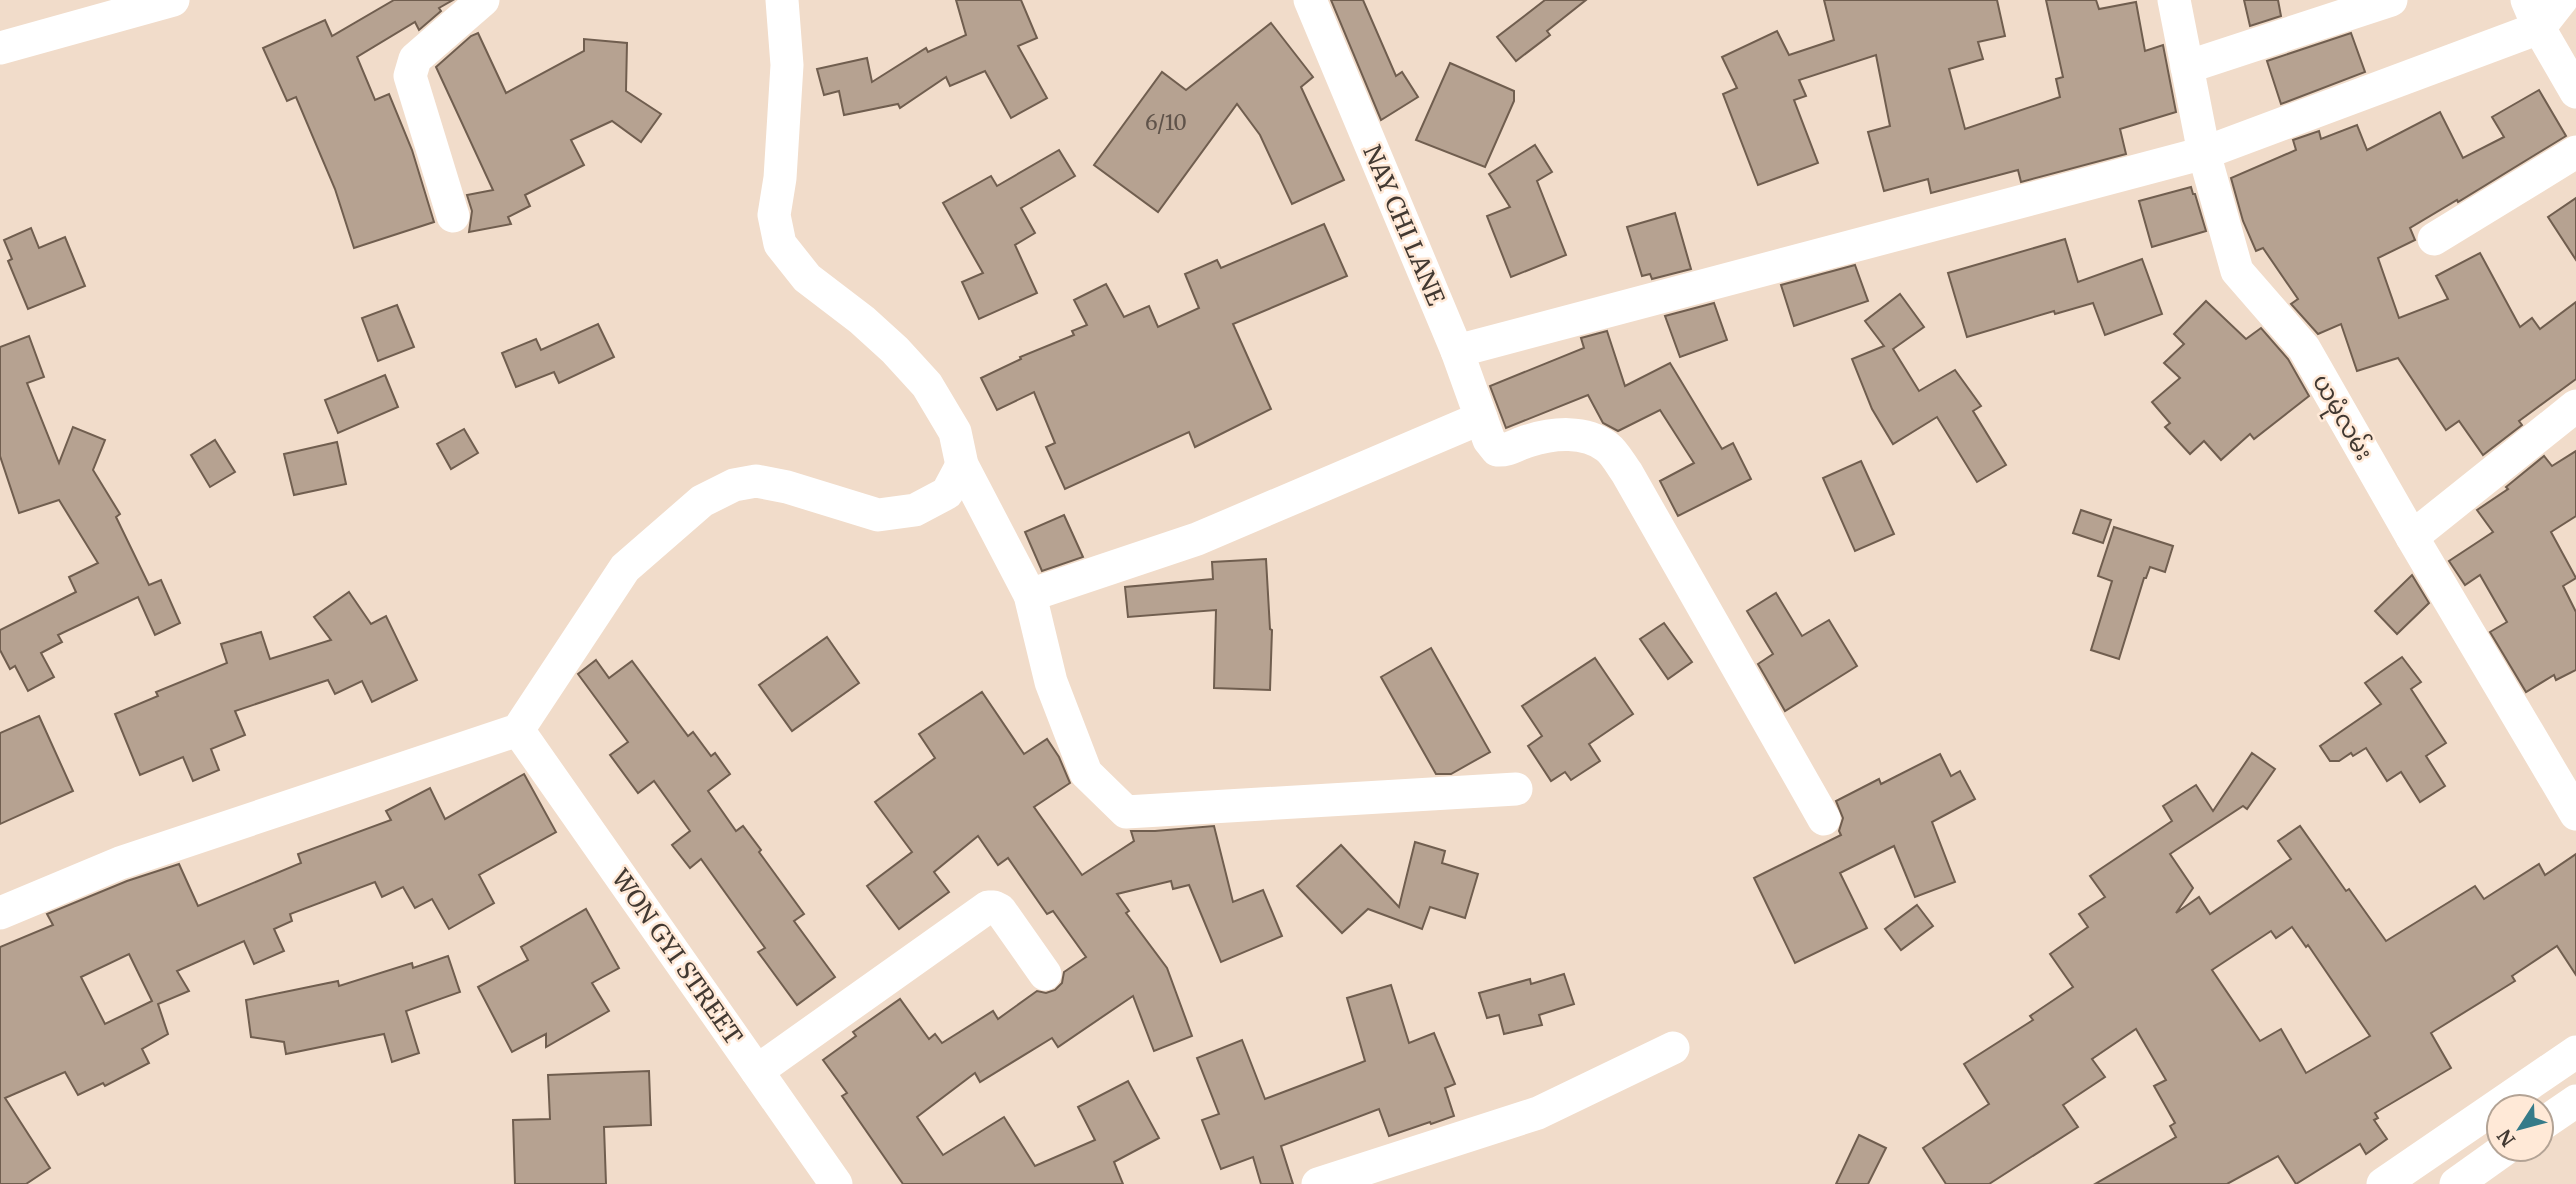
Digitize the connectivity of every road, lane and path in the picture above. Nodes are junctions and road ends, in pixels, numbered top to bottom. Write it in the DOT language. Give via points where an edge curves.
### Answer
graph roads {
  1 [pos="173,0"];
  2 [pos="482,0"];
  3 [pos="782,0"];
  4 [pos="1310,0"];
  5 [pos="2174,0"];
  6 [pos="2391,0"];
  7 [pos="2561,0"];
  8 [pos="2533,14"];
  9 [pos="0,48"];
  10 [pos="2188,67"];
  11 [pos="2576,92"];
  12 [pos="2576,152"];
  13 [pos="2204,153"];
  14 [pos="453,215"];
  15 [pos="2434,239"];
  16 [pos="1457,351"];
  17 [pos="2576,406"];
  18 [pos="1481,418"];
  19 [pos="962,465"];
  20 [pos="2412,537"];
  21 [pos="1030,595"];
  22 [pos="518,730"];
  23 [pos="1516,789"];
  24 [pos="2576,814"];
  25 [pos="1824,819"];
  26 [pos="0,913"];
  27 [pos="1045,974"];
  28 [pos="1673,1048"];
  29 [pos="2576,1052"];
  30 [pos="757,1071"];
  31 [pos="2576,1101"];
  32 [pos="2555,1115"];
  33 [pos="2485,1163"];
  34 [pos="836,1184"];
  35 [pos="1318,1184"];
  36 [pos="2383,1184"];
  37 [pos="2455,1184"];
  1 -- 9 [label="street"];
  2 -- 14 [label="street" via="415,59 410,76"];
  3 -- 19 [label="street" via="787,65 774,215 780,244 807,278 862,320 927,385 955,432"];
  4 -- 16 [label="street, NAY CHI LANE"];
  5 -- 10 [label="street, ယမုံလမ်း"];
  6 -- 10 [label="street"];
  7 -- 8 [label="street"];
  8 -- 11 [label="street"];
  8 -- 13 [label="street"];
  10 -- 13 [label="street, ယမုံလမ်း"];
  12 -- 15 [label="street"];
  13 -- 16 [label="street"];
  13 -- 20 [label="street, ယမုံလမ်း" via="2237,271 2304,348"];
  16 -- 18 [label="street, NAY CHI LANE"];
  17 -- 20 [label="street"];
  18 -- 21 [label="street" via="1197,539"];
  18 -- 25 [label="street, NAY CHI LANE" via="1497,450 1556,435 1585,436 1609,447"];
  19 -- 21 [label="street"];
  19 -- 22 [label="street" via="947,493 915,510 878,515 756,481 734,485 702,500 625,568"];
  20 -- 24 [label="street, ယမုံလမ်း"];
  21 -- 23 [label="street" via="1051,682 1086,773 1126,812"];
  22 -- 26 [label="street" via="120,863"];
  22 -- 30 [label="street, WON GYI STREET"];
  27 -- 30 [label="street" via="1000,910 988,907"];
  28 -- 35 [label="street" via="1538,1113"];
  29 -- 36 [label="street"];
  30 -- 34 [label="street, WON GYI STREET"];
  31 -- 32 [label="street"];
  33 -- 37 [label="street"];
}
